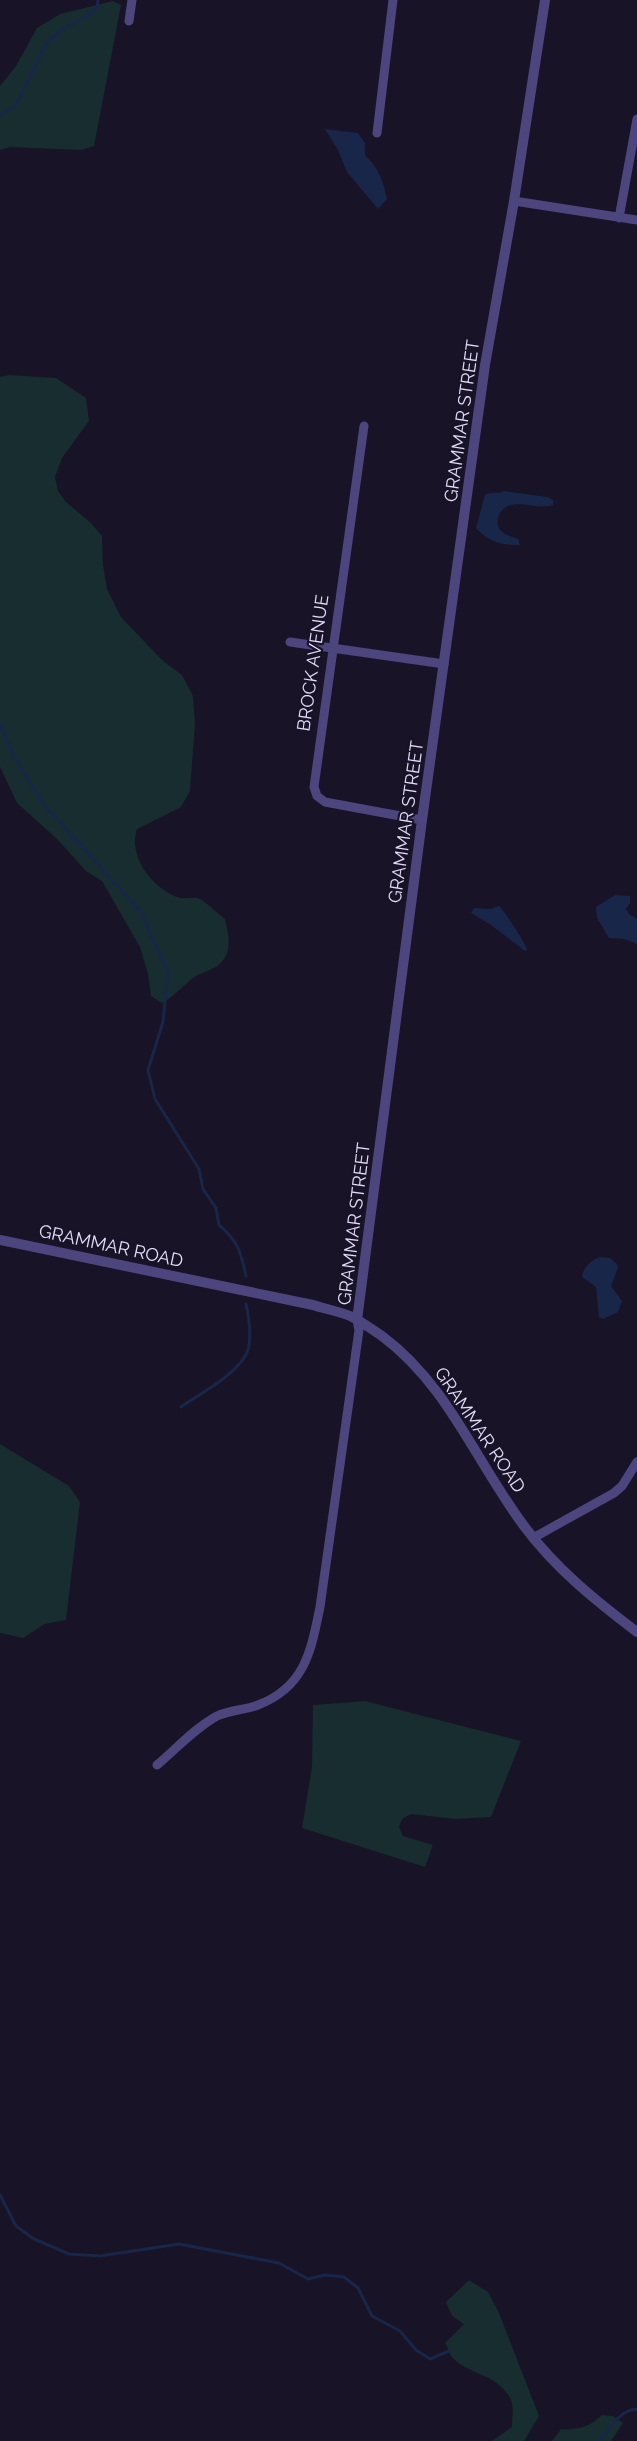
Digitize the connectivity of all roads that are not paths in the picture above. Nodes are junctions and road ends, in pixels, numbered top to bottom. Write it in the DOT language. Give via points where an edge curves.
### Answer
graph roads {
  1 [pos="132,0"];
  2 [pos="393,0"];
  3 [pos="546,0"];
  4 [pos="129,21"];
  5 [pos="637,119"];
  6 [pos="377,134"];
  7 [pos="514,201"];
  8 [pos="619,218"];
  9 [pos="637,220"];
  10 [pos="364,426"];
  11 [pos="290,642"];
  12 [pos="331,649"];
  13 [pos="444,664"];
  14 [pos="422,820"];
  15 [pos="0,1240"];
  16 [pos="358,1320"];
  17 [pos="637,1462"];
  18 [pos="533,1538"];
  19 [pos="637,1632"];
  20 [pos="157,1765"];
  1 -- 4 [label="street"];
  2 -- 6 [label="street"];
  3 -- 7 [label="street, GRAMMAR STREET"];
  5 -- 8 [label="street"];
  7 -- 8 [label="street"];
  7 -- 13 [label="street, GRAMMAR STREET" via="486,365"];
  8 -- 9 [label="street"];
  10 -- 12 [label="street, BROCK AVENUE"];
  11 -- 12 [label="street"];
  12 -- 13 [label="street"];
  12 -- 14 [label="street, BROCK AVENUE" via="313,780 315,792 320,799 334,805"];
  13 -- 14 [label="street, GRAMMAR STREET"];
  14 -- 16 [label="street, GRAMMAR STREET"];
  15 -- 16 [label="street, GRAMMAR ROAD" via="269,1295"];
  16 -- 18 [label="street, GRAMMAR ROAD" via="405,1355 434,1386"];
  16 -- 20 [label="street, GRAMMAR STREET" via="320,1607 311,1650 297,1678 284,1690 264,1702 217,1716"];
  17 -- 18 [label="street" via="614,1494"];
  18 -- 19 [label="street, GRAMMAR ROAD" via="577,1584"];
}
